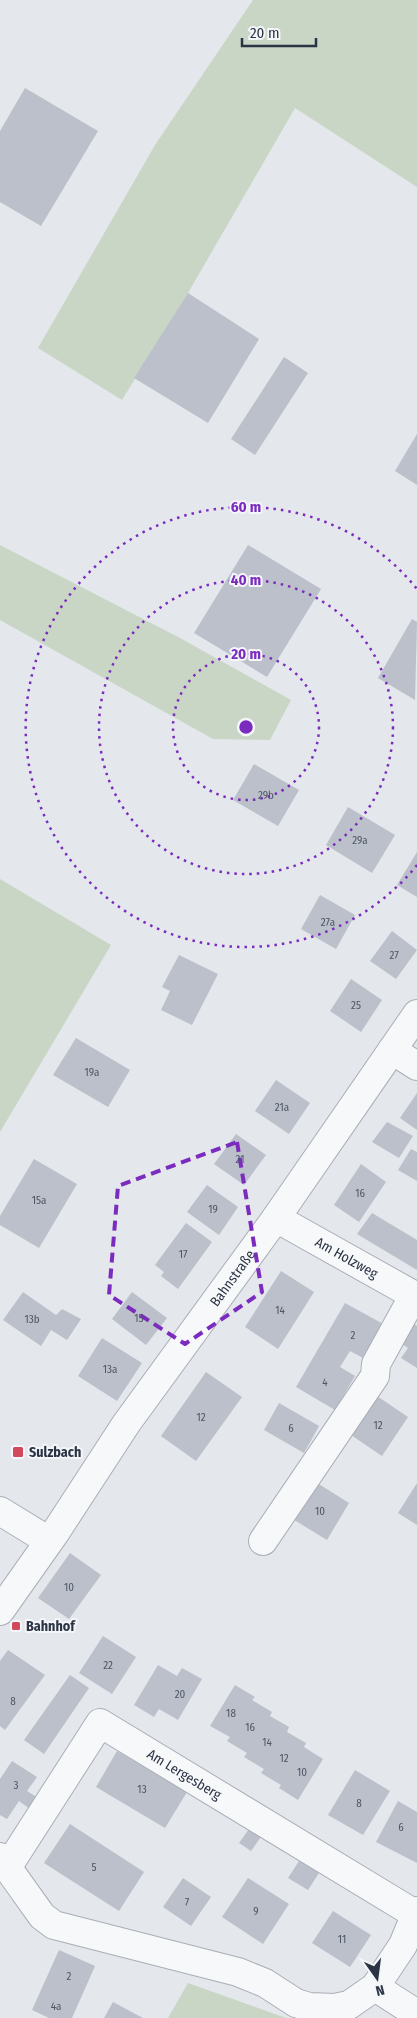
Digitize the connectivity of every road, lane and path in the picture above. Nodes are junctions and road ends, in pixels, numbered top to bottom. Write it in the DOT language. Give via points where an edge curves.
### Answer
graph roads {
  1 [pos="417,1014"];
  2 [pos="392,1050"];
  3 [pos="417,1066"];
  4 [pos="276,1218"];
  5 [pos="415,1296"];
  6 [pos="0,1511"];
  7 [pos="49,1541"];
  8 [pos="263,1541"];
  9 [pos="0,1611"];
  10 [pos="4,1862"];
  11 [pos="416,1913"];
  12 [pos="410,1950"];
  13 [pos="375,1987"];
  14 [pos="417,2014"];
  1 -- 2 [label="street, Bahnstraße"];
  2 -- 3 [label="street"];
  2 -- 4 [label="street, Bahnstraße"];
  4 -- 5 [label="street, Am Holzweg"];
  4 -- 7 [label="street, Bahnstraße" via="126,1424"];
  5 -- 8 [label="street" via="376,1364 375,1376"];
  6 -- 7 [label="street"];
  7 -- 9 [label="street, Bahnstraße"];
  10 -- 11 [label="street, Am Lergesberg" via="100,1723"];
  10 -- 13 [label="street, Am Lergesberg" via="42,1916 54,1925 238,1972 260,1980 296,2003 309,2007 335,2008 349,2004"];
  11 -- 12 [label="street, Am Lergesberg"];
  12 -- 13 [label="street, Am Lergesberg"];
  13 -- 14 [label="street"];
}
